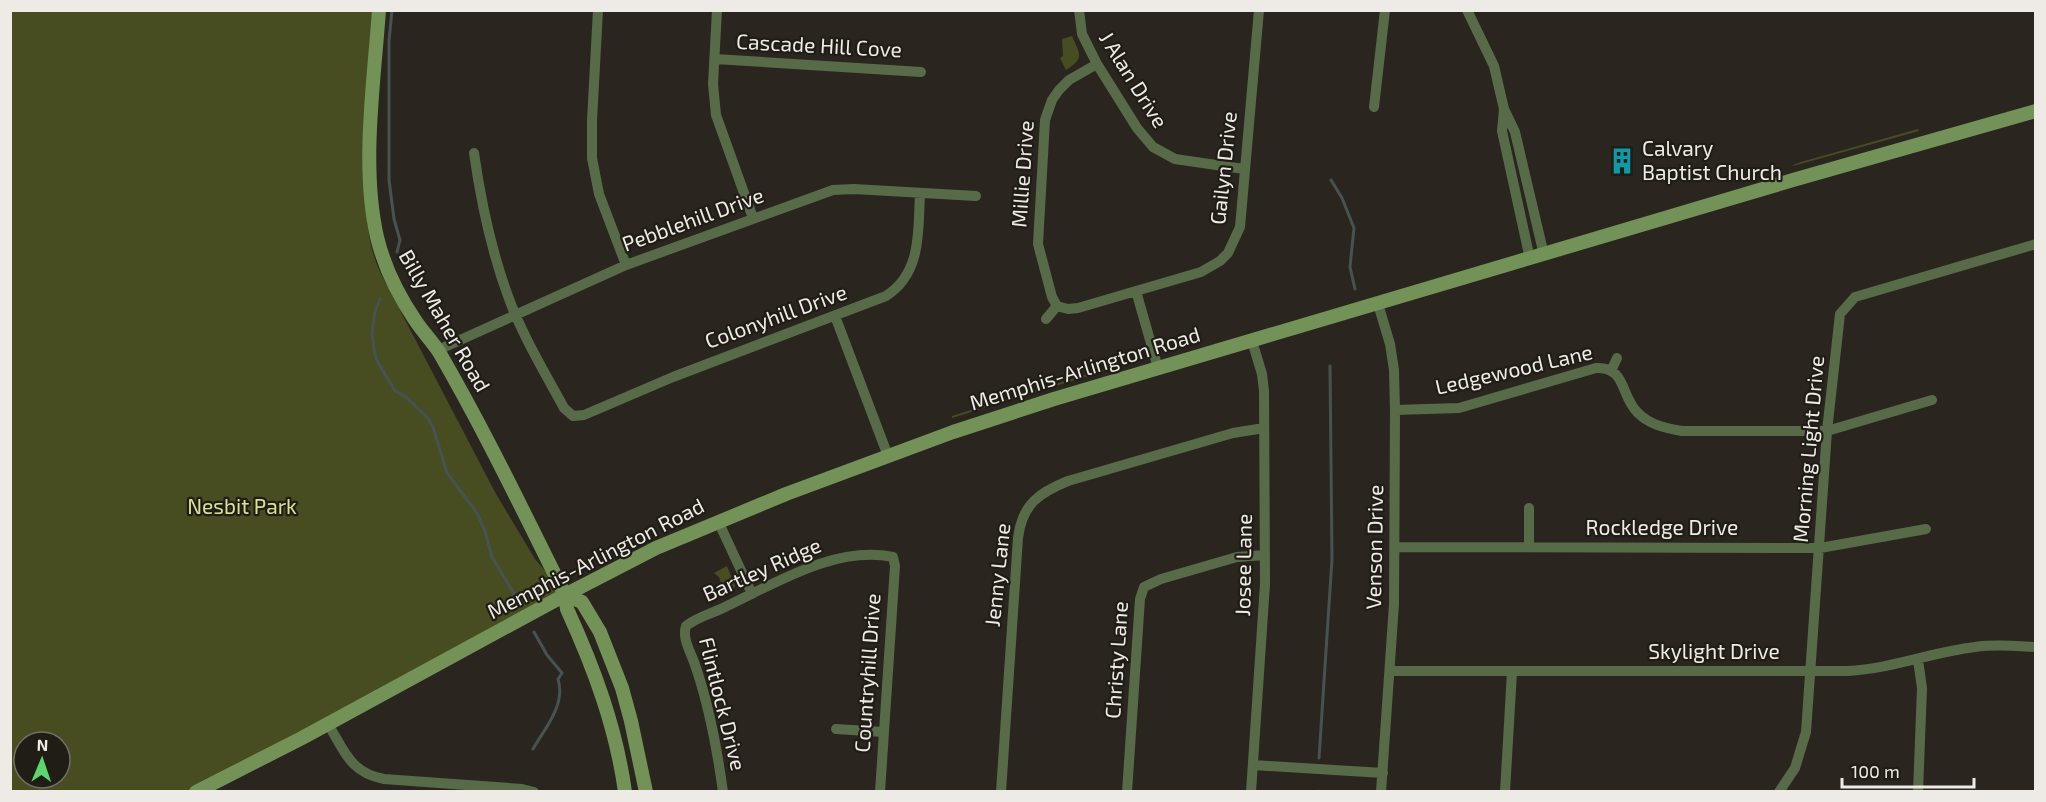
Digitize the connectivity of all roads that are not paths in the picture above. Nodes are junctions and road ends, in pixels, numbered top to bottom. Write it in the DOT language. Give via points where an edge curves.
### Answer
graph roads {
  1 [pos="379,10"];
  2 [pos="598,10"];
  3 [pos="717,10"];
  4 [pos="1079,10"];
  5 [pos="1259,10"];
  6 [pos="1385,10"];
  7 [pos="1467,10"];
  8 [pos="715,59"];
  9 [pos="1096,64"];
  10 [pos="921,72"];
  11 [pos="1374,107"];
  12 [pos="2036,111"];
  13 [pos="474,153"];
  14 [pos="1244,169"];
  15 [pos="920,193"];
  16 [pos="976,196"];
  17 [pos="753,218"];
  18 [pos="2036,244"];
  19 [pos="1537,257"];
  20 [pos="626,265"];
  21 [pos="1136,291"];
  22 [pos="1378,304"];
  23 [pos="1057,306"];
  24 [pos="516,316"];
  25 [pos="835,316"];
  26 [pos="1046,319"];
  27 [pos="1252,341"];
  28 [pos="438,350"];
  29 [pos="1617,358"];
  30 [pos="1158,368"];
  31 [pos="1612,369"];
  32 [pos="1932,400"];
  33 [pos="1395,410"];
  34 [pos="1264,428"];
  35 [pos="1827,431"];
  36 [pos="888,456"];
  37 [pos="1529,508"];
  38 [pos="718,521"];
  39 [pos="1926,529"];
  40 [pos="1395,547"];
  41 [pos="1529,548"];
  42 [pos="1820,548"];
  43 [pos="1265,555"];
  44 [pos="893,557"];
  45 [pos="752,594"];
  46 [pos="565,595"];
  47 [pos="686,626"];
  48 [pos="2036,646"];
  49 [pos="1918,660"];
  50 [pos="1390,671"];
  51 [pos="1812,671"];
  52 [pos="1512,672"];
  53 [pos="328,724"];
  54 [pos="836,729"];
  55 [pos="884,732"];
  56 [pos="1253,765"];
  57 [pos="1383,773"];
  58 [pos="215,788"];
  59 [pos="196,792"];
  60 [pos="534,792"];
  61 [pos="625,792"];
  62 [pos="646,792"];
  63 [pos="723,792"];
  64 [pos="880,792"];
  65 [pos="1001,792"];
  66 [pos="1126,792"];
  67 [pos="1251,792"];
  68 [pos="1381,792"];
  69 [pos="1505,792"];
  70 [pos="1779,792"];
  71 [pos="1918,792"];
  1 -- 28 [label="street, Billy Maher Road" via="370,144 372,213 380,250 394,284"];
  2 -- 20 [label="street" via="592,158 599,194"];
  3 -- 8 [label="street"];
  4 -- 9 [label="street, J Alan Drive" via="1082,34"];
  5 -- 14 [label="street, Gailyn Drive"];
  6 -- 11 [label="street"];
  7 -- 19 [label="street" via="1494,66 1504,109 1502,131"];
  8 -- 10 [label="street, Cascade Hill Cove"];
  8 -- 17 [label="street" via="713,93 717,121"];
  9 -- 14 [label="street, J Alan Drive" via="1137,128 1167,157"];
  9 -- 23 [label="street, Millie Drive" via="1059,90 1045,120 1038,241"];
  12 -- 19 [label="street, Memphis-Arlington Road"];
  13 -- 24 [label="street" via="487,228"];
  14 -- 21 [label="street, Gailyn Drive" via="1240,227 1224,257 1201,272"];
  15 -- 16 [label="street, Pebblehill Drive"];
  15 -- 17 [label="street, Pebblehill Drive" via="833,190"];
  15 -- 25 [label="street, Colonyhill Drive" via="916,254 904,280 886,296"];
  17 -- 20 [label="street, Pebblehill Drive"];
  18 -- 35 [label="street, Morning Light Drive" via="1855,297 1840,314"];
  19 -- 22 [label="street, Memphis-Arlington Road"];
  20 -- 24 [label="street, Pebblehill Drive"];
  21 -- 23 [label="street, Gailyn Drive" via="1078,308"];
  21 -- 30 [label="street"];
  22 -- 27 [label="street, Memphis-Arlington Road"];
  22 -- 33 [label="street, Venson Drive" via="1390,344"];
  23 -- 26 [label="street"];
  24 -- 25 [label="street, Colonyhill Drive" via="572,420 678,374"];
  24 -- 28 [label="street, Pebblehill Drive"];
  25 -- 36 [label="street"];
  27 -- 30 [label="street, Memphis-Arlington Road"];
  27 -- 34 [label="street, Josee Lane" via="1264,383"];
  28 -- 46 [label="street, Billy Maher Road"];
  29 -- 31 [label="street"];
  30 -- 36 [label="street, Memphis-Arlington Road" via="993,418"];
  31 -- 33 [label="street, Ledgewood Lane" via="1596,368 1459,408"];
  31 -- 35 [label="street, Ledgewood Lane" via="1634,410 1660,427"];
  32 -- 35 [label="street, Ledgewood Lane"];
  33 -- 40 [label="street, Venson Drive"];
  34 -- 43 [label="street, Josee Lane"];
  34 -- 65 [label="street, Jenny Lane" via="1233,433 1068,481 1049,488 1027,509 1018,538"];
  35 -- 42 [label="street, Morning Light Drive"];
  36 -- 38 [label="street, Memphis-Arlington Road"];
  37 -- 41 [label="street"];
  38 -- 45 [label="street"];
  38 -- 46 [label="street, Memphis-Arlington Road"];
  39 -- 42 [label="street, Rockledge Drive"];
  40 -- 41 [label="street, Rockledge Drive"];
  40 -- 50 [label="street, Venson Drive"];
  41 -- 42 [label="street, Rockledge Drive"];
  42 -- 51 [label="street, Morning Light Drive"];
  43 -- 56 [label="street, Josee Lane"];
  43 -- 66 [label="street, Christy Lane" via="1237,557 1161,579 1142,591"];
  44 -- 45 [label="street, Bartley Ridge" via="863,555 831,560"];
  44 -- 55 [label="street, Countryhill Drive"];
  45 -- 47 [label="street, Bartley Ridge"];
  46 -- 53 [label="street, Memphis-Arlington Road"];
  46 -- 61 [label="street, Billy Maher Road" via="567,609 602,693"];
  46 -- 62 [label="street" via="582,602 600,632 622,688"];
  47 -- 63 [label="street, Flintlock Drive" via="685,636 710,718"];
  48 -- 49 [label="street, Skylight Drive" via="1983,646"];
  49 -- 51 [label="street, Skylight Drive" via="1859,671"];
  49 -- 71 [label="street" via="1922,688"];
  50 -- 52 [label="street, Skylight Drive"];
  50 -- 57 [label="street, Venson Drive"];
  51 -- 52 [label="street, Skylight Drive"];
  51 -- 70 [label="street, Morning Light Drive" via="1803,746 1792,775"];
  52 -- 69 [label="street"];
  53 -- 58 [label="street, Memphis-Arlington Road"];
  53 -- 60 [label="street" via="349,760 362,773 394,780"];
  54 -- 55 [label="street"];
  55 -- 64 [label="street, Countryhill Drive"];
  56 -- 57 [label="street"];
  56 -- 67 [label="street, Josee Lane"];
  57 -- 68 [label="street, Venson Drive"];
  58 -- 59 [label="street, Memphis-Arlington Road"];
}
